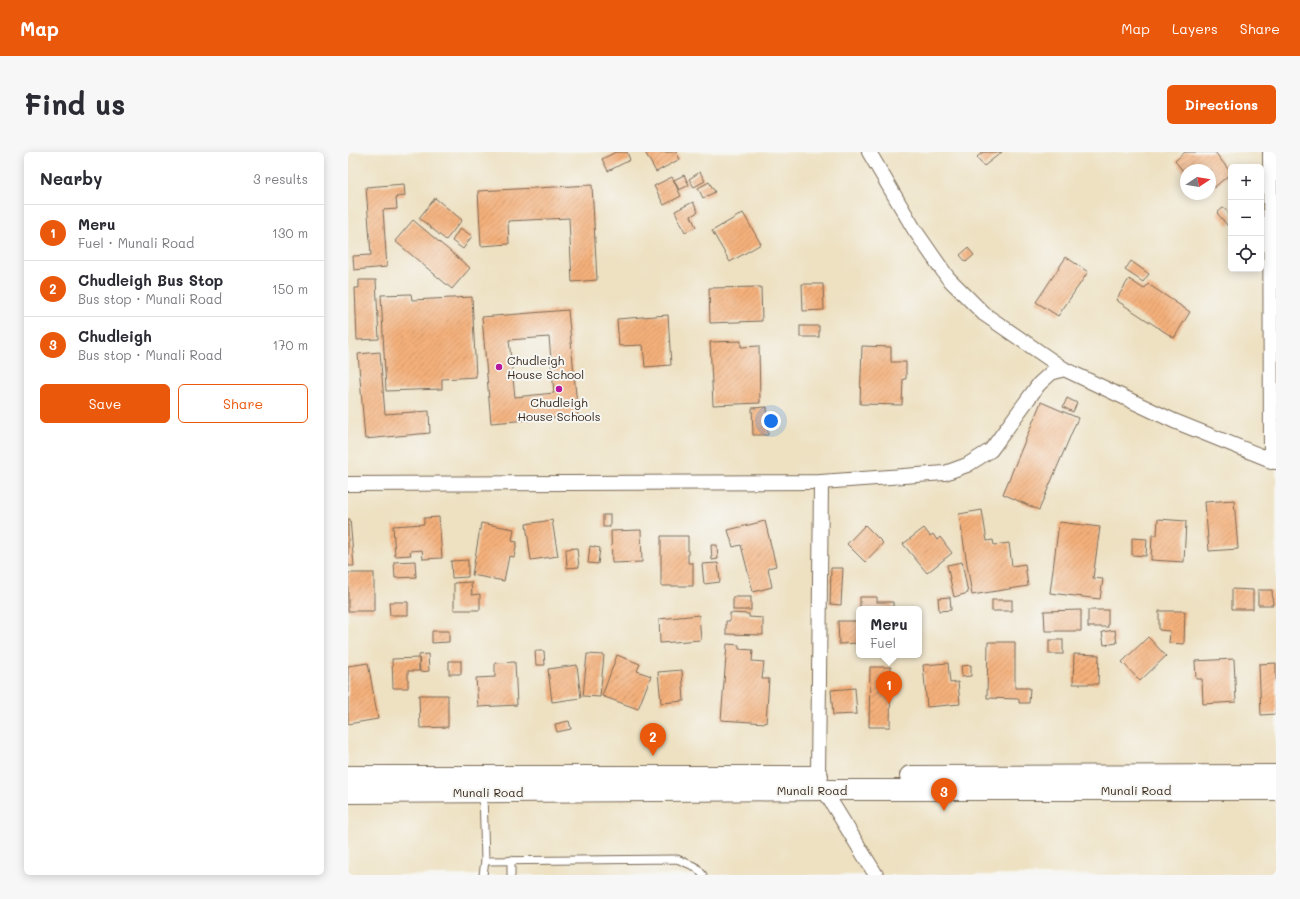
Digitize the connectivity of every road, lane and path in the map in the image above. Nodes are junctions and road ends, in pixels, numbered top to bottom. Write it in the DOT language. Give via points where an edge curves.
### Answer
graph roads {
  1 [pos="869,152"];
  2 [pos="1270,152"];
  3 [pos="1064,369"];
  4 [pos="1273,462"];
  5 [pos="821,482"];
  6 [pos="348,484"];
  7 [pos="1276,775"];
  8 [pos="348,776"];
  9 [pos="821,783"];
  10 [pos="1276,790"];
  11 [pos="483,792"];
  12 [pos="348,793"];
  13 [pos="511,860"];
  14 [pos="485,861"];
  15 [pos="483,875"];
  16 [pos="511,875"];
  17 [pos="703,875"];
  18 [pos="876,875"];
  1 -- 3 [label="street" via="914,229 948,278 984,314"];
  2 -- 4 [label="street"];
  3 -- 4 [label="street" via="1174,421"];
  3 -- 5 [label="street" via="1051,373 1039,384 991,450 967,465 945,473"];
  5 -- 6 [label="street"];
  5 -- 9 [label="street"];
  7 -- 9 [label="main road, Munali Road"];
  8 -- 9 [label="main road, Munali Road"];
  9 -- 10 [label="main road, Munali Road"];
  9 -- 11 [label="main road, Munali Road"];
  9 -- 18 [label="street"];
  11 -- 12 [label="main road, Munali Road"];
  11 -- 14 [label="lane"];
  13 -- 14 [label="lane"];
  13 -- 16 [label="lane"];
  13 -- 17 [label="lane" via="677,859 696,867"];
  14 -- 15 [label="lane"];
}
